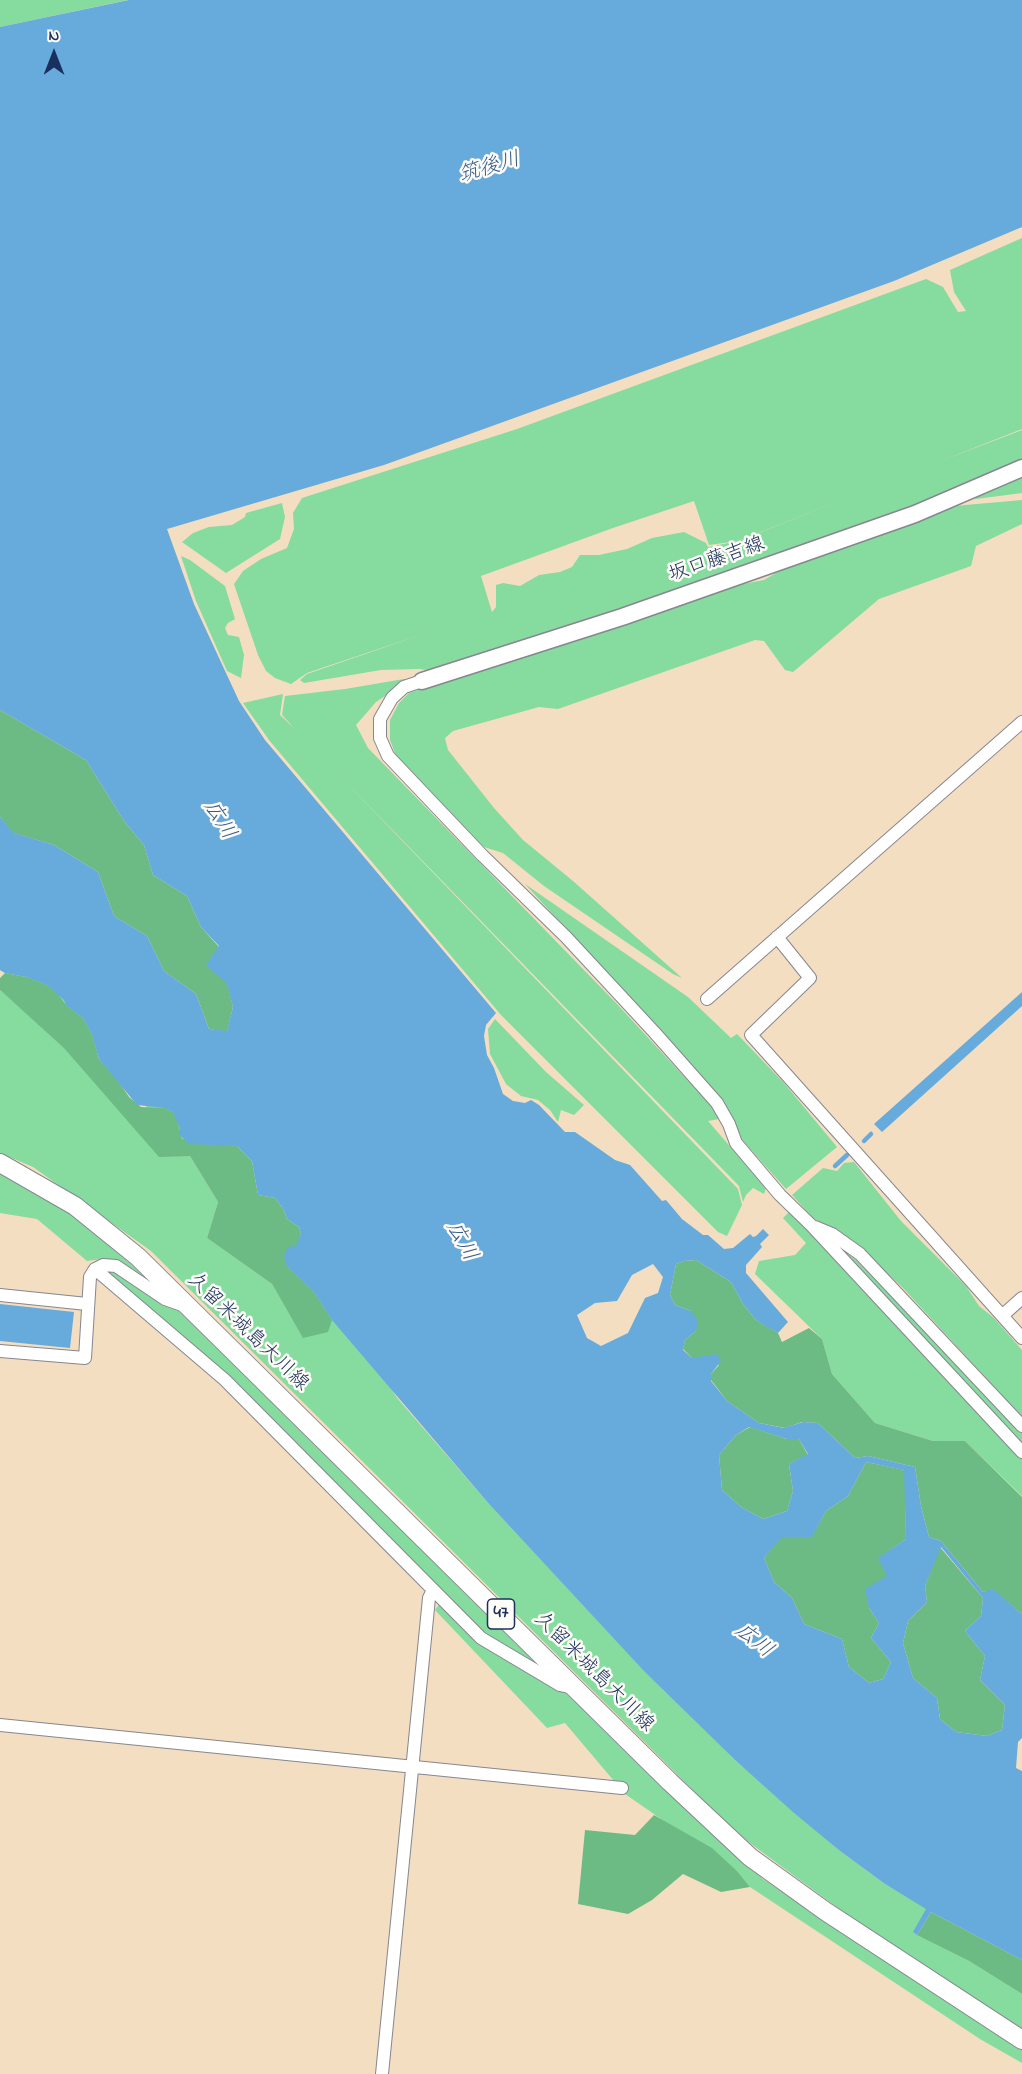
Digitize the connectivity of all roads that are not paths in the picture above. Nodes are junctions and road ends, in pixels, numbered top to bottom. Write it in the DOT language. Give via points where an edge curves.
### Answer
graph roads {
  1 [pos="1022,468"];
  2 [pos="422,681"];
  3 [pos="1022,722"];
  4 [pos="777,937"];
  5 [pos="707,999"];
  6 [pos="0,1163"];
  7 [pos="811,1225"];
  8 [pos="95,1269"];
  9 [pos="0,1295"];
  10 [pos="1022,1298"];
  11 [pos="87,1304"];
  12 [pos="189,1307"];
  13 [pos="1003,1316"];
  14 [pos="1022,1338"];
  15 [pos="0,1351"];
  16 [pos="1022,1426"];
  17 [pos="1022,1452"];
  18 [pos="433,1590"];
  19 [pos="577,1689"];
  20 [pos="0,1725"];
  21 [pos="412,1766"];
  22 [pos="622,1788"];
  23 [pos="1022,2040"];
  24 [pos="381,2074"];
  1 -- 2 [label="main road, 坂口藤吉線" via="915,514 622,617"];
  2 -- 7 [label="street" via="404,687 380,719 380,738 388,756 655,1033 717,1103 736,1143 780,1196"];
  3 -- 4 [label="street"];
  4 -- 5 [label="street"];
  4 -- 13 [label="street" via="810,978 751,1035"];
  6 -- 12 [label="main road, 久留米城島大川線 / 47" via="75,1206 138,1257"];
  7 -- 16 [label="street" via="860,1254"];
  7 -- 17 [label="street"];
  8 -- 11 [label="street" via="90,1277"];
  8 -- 12 [label="street" via="116,1266 165,1299"];
  8 -- 18 [label="street" via="225,1380"];
  9 -- 11 [label="street"];
  10 -- 13 [label="street"];
  11 -- 15 [label="street" via="85,1358"];
  12 -- 19 [label="main road, 久留米城島大川線 / 47"];
  13 -- 14 [label="street"];
  18 -- 19 [label="street" via="481,1638 560,1685"];
  18 -- 21 [label="street" via="429,1598"];
  19 -- 23 [label="main road, 久留米城島大川線 / 47" via="750,1857"];
  20 -- 21 [label="street"];
  21 -- 22 [label="street"];
  21 -- 24 [label="street"];
}
